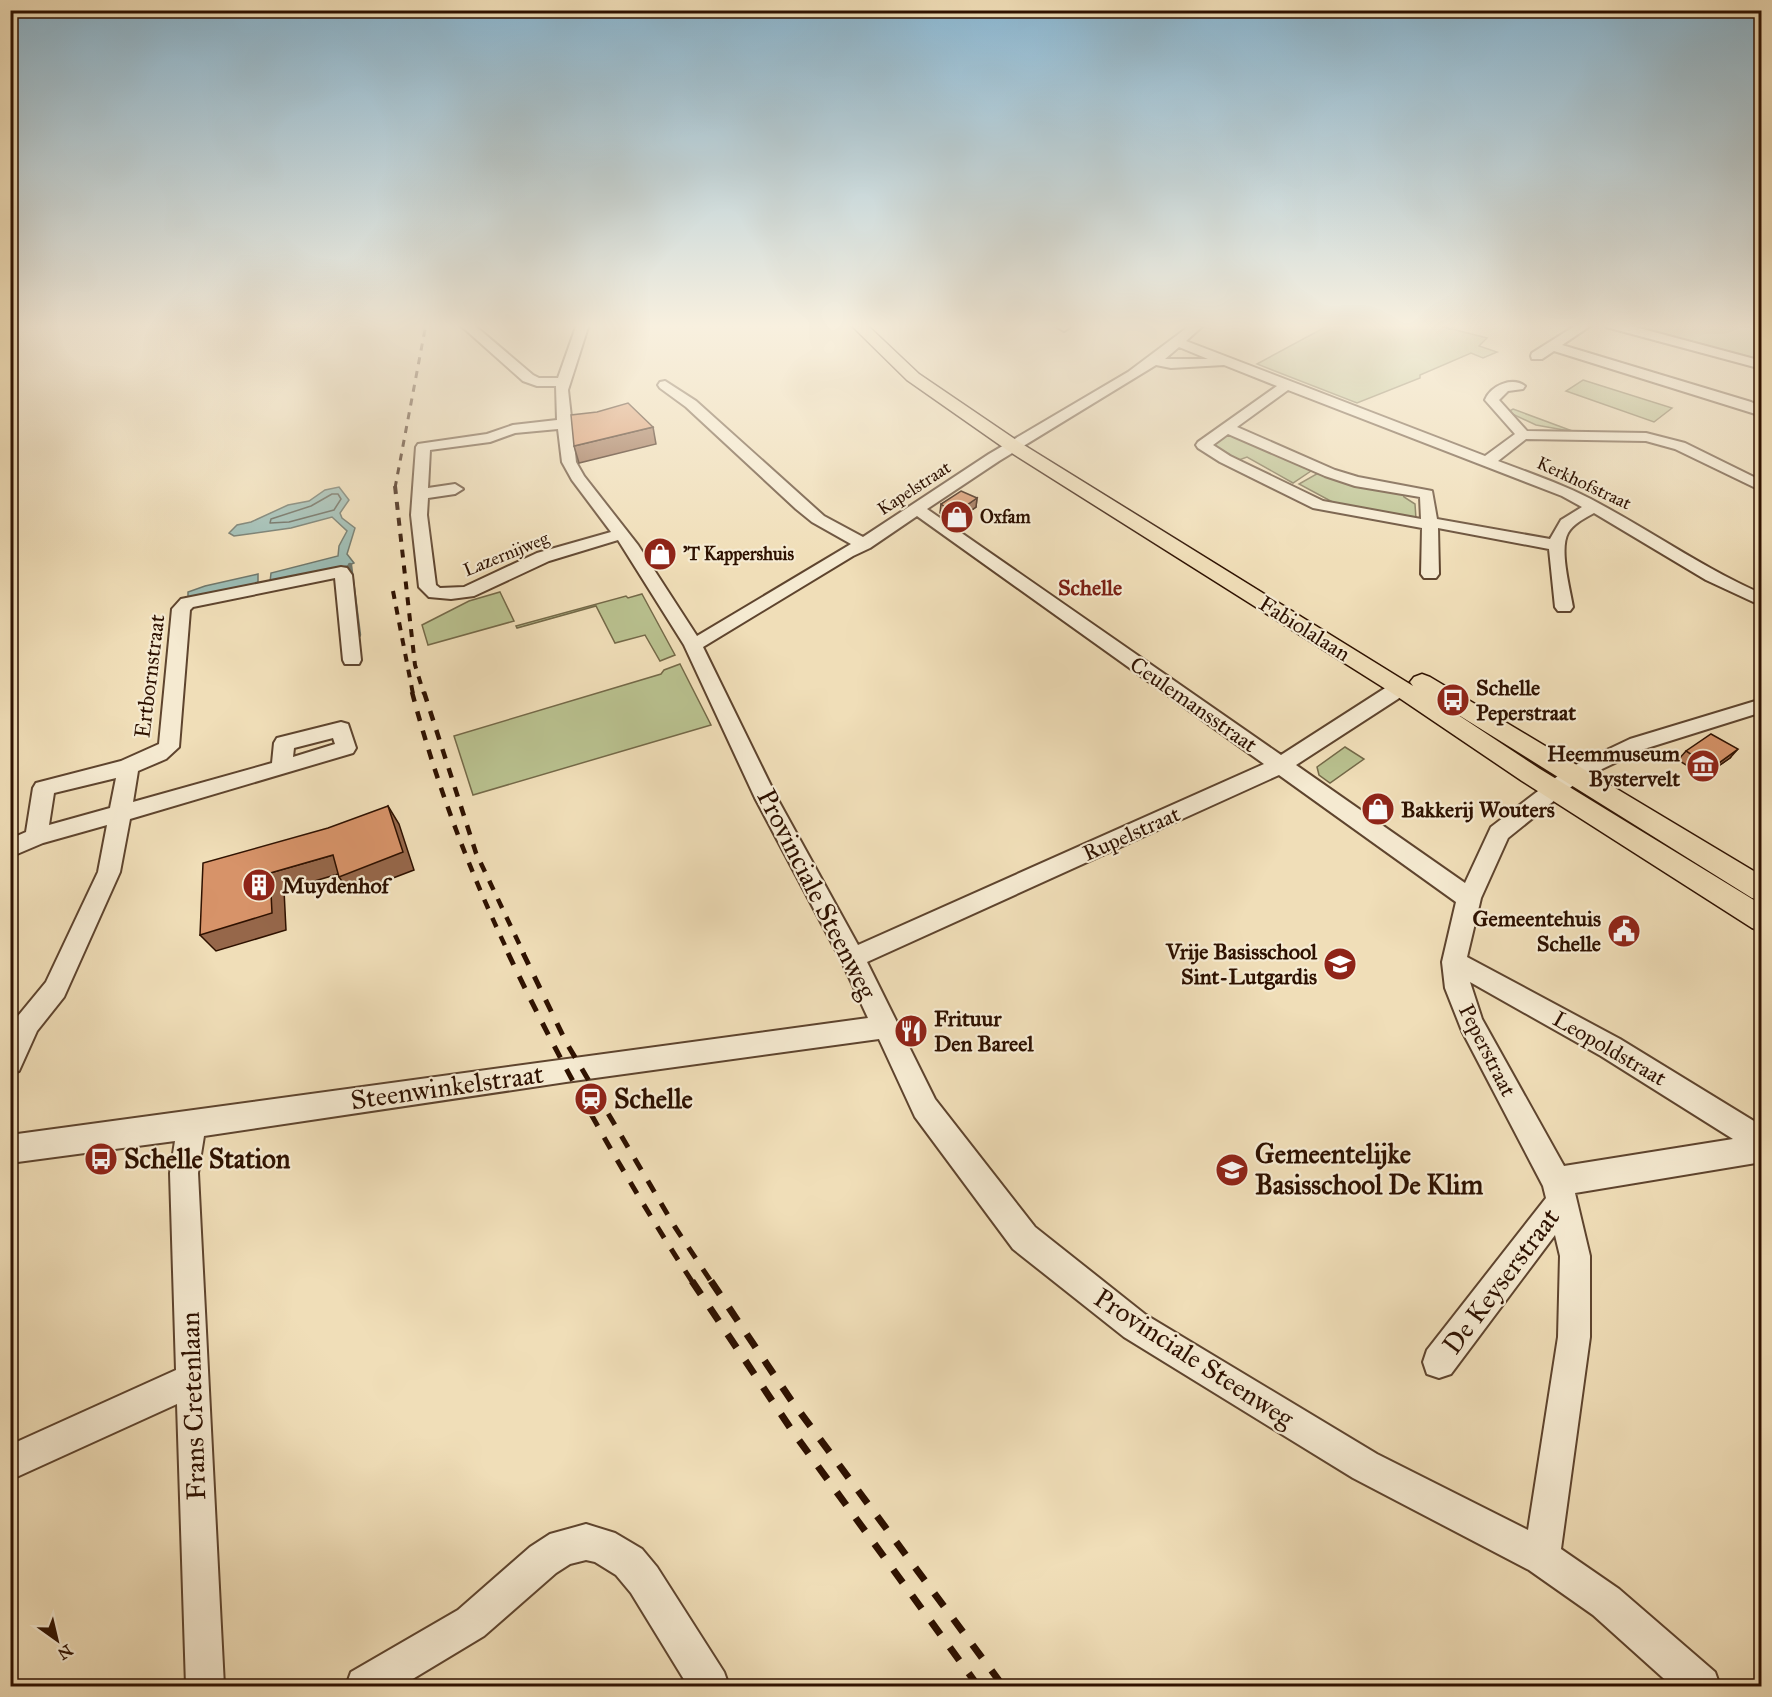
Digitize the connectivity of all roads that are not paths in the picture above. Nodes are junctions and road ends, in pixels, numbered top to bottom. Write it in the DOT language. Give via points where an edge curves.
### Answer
graph roads {
  1 [pos="561,403"];
  2 [pos="690,403"];
  3 [pos="957,403"];
  4 [pos="973,403"];
  5 [pos="1085,403"];
  6 [pos="1261,403"];
  7 [pos="1337,403"];
  8 [pos="1495,403"];
  9 [pos="1740,403"];
  10 [pos="1761,412"];
  11 [pos="1505,415"];
  12 [pos="564,424"];
  13 [pos="1226,428"];
  14 [pos="1553,434"];
  15 [pos="1523,435"];
  16 [pos="1021,442"];
  17 [pos="1487,462"];
  18 [pos="1761,487"];
  19 [pos="455,489"];
  20 [pos="420,494"];
  21 [pos="1594,507"];
  22 [pos="918,510"];
  23 [pos="1430,524"];
  24 [pos="621,534"];
  25 [pos="864,544"];
  26 [pos="1556,545"];
  27 [pos="1430,574"];
  28 [pos="1761,602"];
  29 [pos="1564,607"];
  30 [pos="693,645"];
  31 [pos="352,660"];
  32 [pos="1400,688"];
  33 [pos="1761,705"];
  34 [pos="129,765"];
  35 [pos="1281,765"];
  36 [pos="282,768"];
  37 [pos="1574,774"];
  38 [pos="1554,789"];
  39 [pos="119,813"];
  40 [pos="36,837"];
  41 [pos="10,849"];
  42 [pos="1761,890"];
  43 [pos="1469,898"];
  44 [pos="1761,920"];
  45 [pos="852,957"];
  46 [pos="1454,962"];
  47 [pos="885,1027"];
  48 [pos="10,1062"];
  49 [pos="192,1125"];
  50 [pos="1761,1142"];
  51 [pos="1761,1148"];
  52 [pos="10,1149"];
  53 [pos="1560,1191"];
  54 [pos="1439,1362"];
  55 [pos="192,1380"];
  56 [pos="10,1463"];
  57 [pos="1542,1557"];
  58 [pos="205,1686"];
  59 [pos="365,1686"];
  60 [pos="710,1686"];
  61 [pos="1701,1686"];
  1 -- 12 [label="street, Provinciale Steenweg"];
  2 -- 25 [label="street" via="802,506"];
  3 -- 16 [label="main road, Fabiolalaan"];
  4 -- 16 [label="main road, Fabiolalaan"];
  5 -- 16 [label="street, Kapelstraat"];
  6 -- 13 [label="street"];
  7 -- 17 [label="street, Kerkhofstraat"];
  8 -- 11 [label="street"];
  9 -- 10 [label="street"];
  11 -- 14 [label="street"];
  11 -- 15 [label="street"];
  12 -- 20 [label="street, Lazernijweg" via="513,429 490,438 423,447"];
  12 -- 24 [label="street, Provinciale Steenweg" via="569,462 576,477"];
  13 -- 23 [label="street" via="1330,473 1427,494"];
  13 -- 23 [label="street" via="1203,445 1302,499"];
  14 -- 15 [label="street"];
  14 -- 18 [label="street" via="1664,440"];
  15 -- 17 [label="street"];
  16 -- 22 [label="street, Kapelstraat"];
  16 -- 32 [label="main road, Fabiolalaan"];
  16 -- 37 [label="main road, Fabiolalaan"];
  17 -- 21 [label="street, Kerkhofstraat"];
  19 -- 20 [label="street"];
  20 -- 24 [label="street, Lazernijweg" via="428,587 435,593 468,592 543,557"];
  21 -- 26 [label="street" via="1576,516 1560,532"];
  21 -- 28 [label="street, Kerkhofstraat" via="1716,580"];
  22 -- 25 [label="street, Kapelstraat"];
  22 -- 35 [label="street, Ceulemansstraat"];
  23 -- 26 [label="street"];
  23 -- 27 [label="street"];
  24 -- 30 [label="street, Provinciale Steenweg"];
  25 -- 30 [label="street, Kapelstraat"];
  26 -- 29 [label="street"];
  30 -- 45 [label="street, Provinciale Steenweg" via="766,798"];
  31 -- 34 [label="street, Ertbornstraat" via="341,572 184,605 169,747"];
  32 -- 35 [label="street, Rupelstraat"];
  32 -- 38 [label="main road, Fabiolalaan"];
  33 -- 37 [label="street, Peperstraat" via="1637,744"];
  34 -- 39 [label="street"];
  34 -- 40 [label="street" via="44,788"];
  35 -- 43 [label="street, Ceulemansstraat"];
  35 -- 45 [label="street, Rupelstraat"];
  36 -- 39 [label="street"];
  37 -- 38 [label="street, Peperstraat"];
  37 -- 42 [label="main road, Fabiolalaan"];
  38 -- 43 [label="street, Peperstraat" via="1499,833"];
  38 -- 44 [label="main road, Fabiolalaan"];
  39 -- 40 [label="street"];
  39 -- 48 [label="street" via="109,872 56,989 27,1024"];
  40 -- 41 [label="street"];
  43 -- 46 [label="street, Peperstraat"];
  45 -- 47 [label="street, Provinciale Steenweg"];
  46 -- 50 [label="street, Leopoldstraat" via="1598,1040"];
  46 -- 53 [label="street, Peperstraat" via="1458,988 1471,1023"];
  47 -- 49 [label="street, Steenwinkelstraat"];
  47 -- 57 [label="street, Provinciale Steenweg" via="925,1108 1024,1239 1136,1326 1267,1407 1365,1466"];
  49 -- 52 [label="street, Steenwinkelstraat"];
  49 -- 55 [label="street, Frans Cretenlaan" via="184,1173"];
  51 -- 53 [label="street, De Keyserstraat"];
  53 -- 54 [label="street, De Keyserstraat"];
  53 -- 57 [label="street, Peperstraat" via="1575,1256 1574,1336"];
  55 -- 56 [label="street"];
  55 -- 58 [label="street, Frans Cretenlaan"];
  57 -- 61 [label="street, Provinciale Steenweg" via="1606,1602"];
  59 -- 60 [label="street" via="471,1623 543,1560 563,1547 586,1542 602,1546 629,1562"];
}
